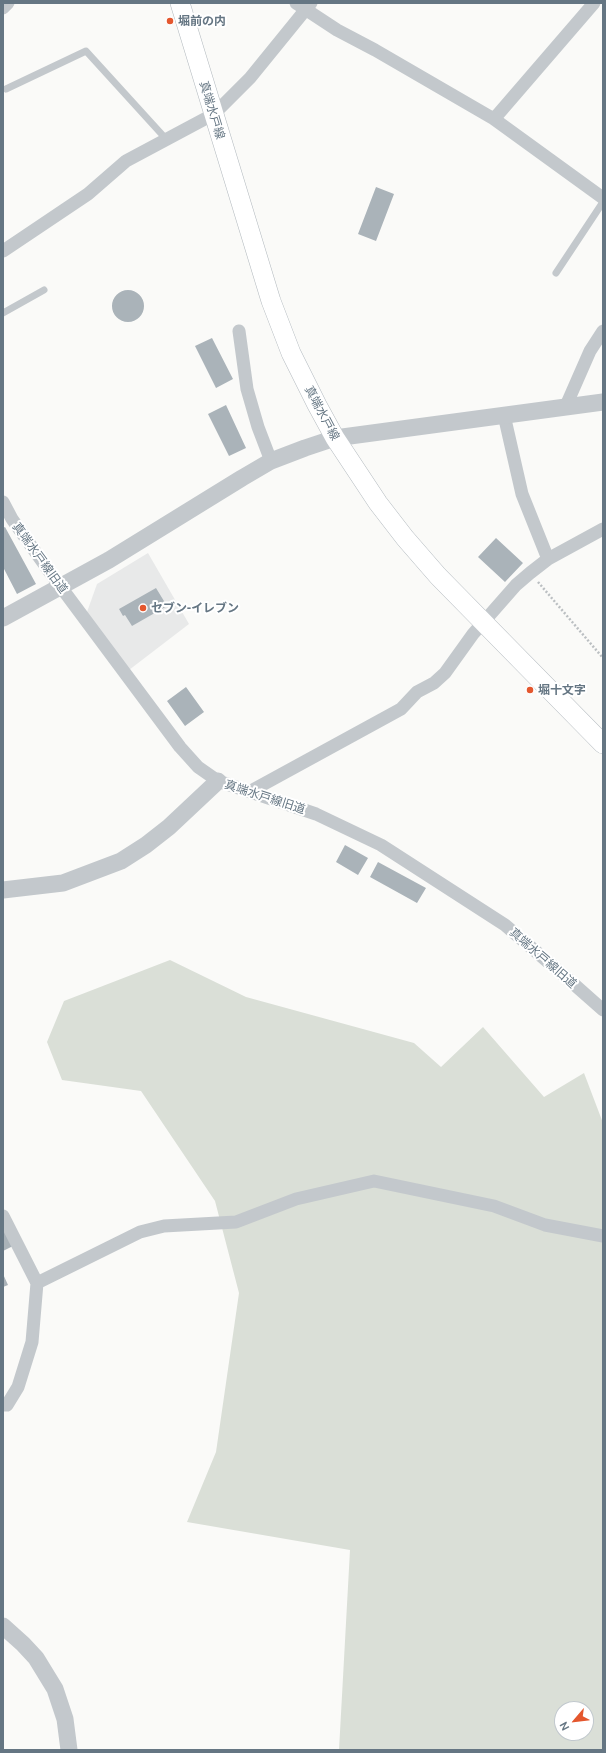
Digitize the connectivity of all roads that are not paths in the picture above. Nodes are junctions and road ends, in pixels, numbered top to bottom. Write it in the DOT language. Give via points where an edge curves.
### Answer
graph roads {
  1 [pos="8,3"];
  2 [pos="180,3"];
  3 [pos="594,3"];
  4 [pos="304,5"];
  5 [pos="3,8"];
  6 [pos="6,89"];
  7 [pos="214,114"];
  8 [pos="494,119"];
  9 [pos="166,140"];
  10 [pos="603,198"];
  11 [pos="603,202"];
  12 [pos="3,251"];
  13 [pos="556,273"];
  14 [pos="44,290"];
  15 [pos="3,313"];
  16 [pos="239,331"];
  17 [pos="603,331"];
  18 [pos="603,402"];
  19 [pos="564,408"];
  20 [pos="504,415"];
  21 [pos="335,438"];
  22 [pos="272,461"];
  23 [pos="3,502"];
  24 [pos="603,529"];
  25 [pos="548,559"];
  26 [pos="60,587"];
  27 [pos="3,618"];
  28 [pos="484,623"];
  29 [pos="603,744"];
  30 [pos="218,781"];
  31 [pos="251,791"];
  32 [pos="3,890"];
  33 [pos="603,1010"];
  34 [pos="3,1216"];
  35 [pos="603,1236"];
  36 [pos="38,1283"];
  37 [pos="3,1405"];
  38 [pos="3,1626"];
  39 [pos="69,1750"];
  1 -- 5 [label="street"];
  2 -- 7 [label="main road, 真端水戸線"];
  3 -- 8 [label="street"];
  4 -- 7 [label="street" via="250,78"];
  4 -- 8 [label="street" via="337,30"];
  6 -- 9 [label="lane" via="86,52"];
  7 -- 9 [label="street"];
  7 -- 21 [label="main road, 真端水戸線" via="271,301 292,353"];
  8 -- 10 [label="street"];
  9 -- 12 [label="street" via="126,161 88,194"];
  11 -- 13 [label="lane"];
  14 -- 15 [label="lane"];
  16 -- 22 [label="street" via="247,389 258,427"];
  17 -- 19 [label="street" via="590,351"];
  18 -- 19 [label="street"];
  19 -- 20 [label="street"];
  20 -- 21 [label="street"];
  20 -- 25 [label="street" via="522,494"];
  21 -- 22 [label="street"];
  21 -- 28 [label="main road, 真端水戸線" via="365,485 405,538"];
  22 -- 26 [label="street"];
  23 -- 26 [label="street, 真端水戸線旧道"];
  24 -- 25 [label="street"];
  25 -- 28 [label="street" via="516,585"];
  26 -- 27 [label="street"];
  26 -- 30 [label="street, 真端水戸線旧道" via="180,747 198,767"];
  28 -- 29 [label="main road, 真端水戸線"];
  28 -- 31 [label="street" via="445,673 418,692 401,709"];
  30 -- 31 [label="street, 真端水戸線旧道"];
  30 -- 32 [label="street" via="163,831 121,861 63,883"];
  31 -- 33 [label="street, 真端水戸線旧道" via="316,814 381,845 505,926"];
  34 -- 36 [label="street"];
  35 -- 36 [label="street" via="545,1225 494,1206 374,1181 296,1199 236,1222 164,1226 140,1232"];
  36 -- 37 [label="street" via="32,1342 18,1387 7,1405"];
  38 -- 39 [label="street" via="36,1658 55,1690 65,1719"];
}
